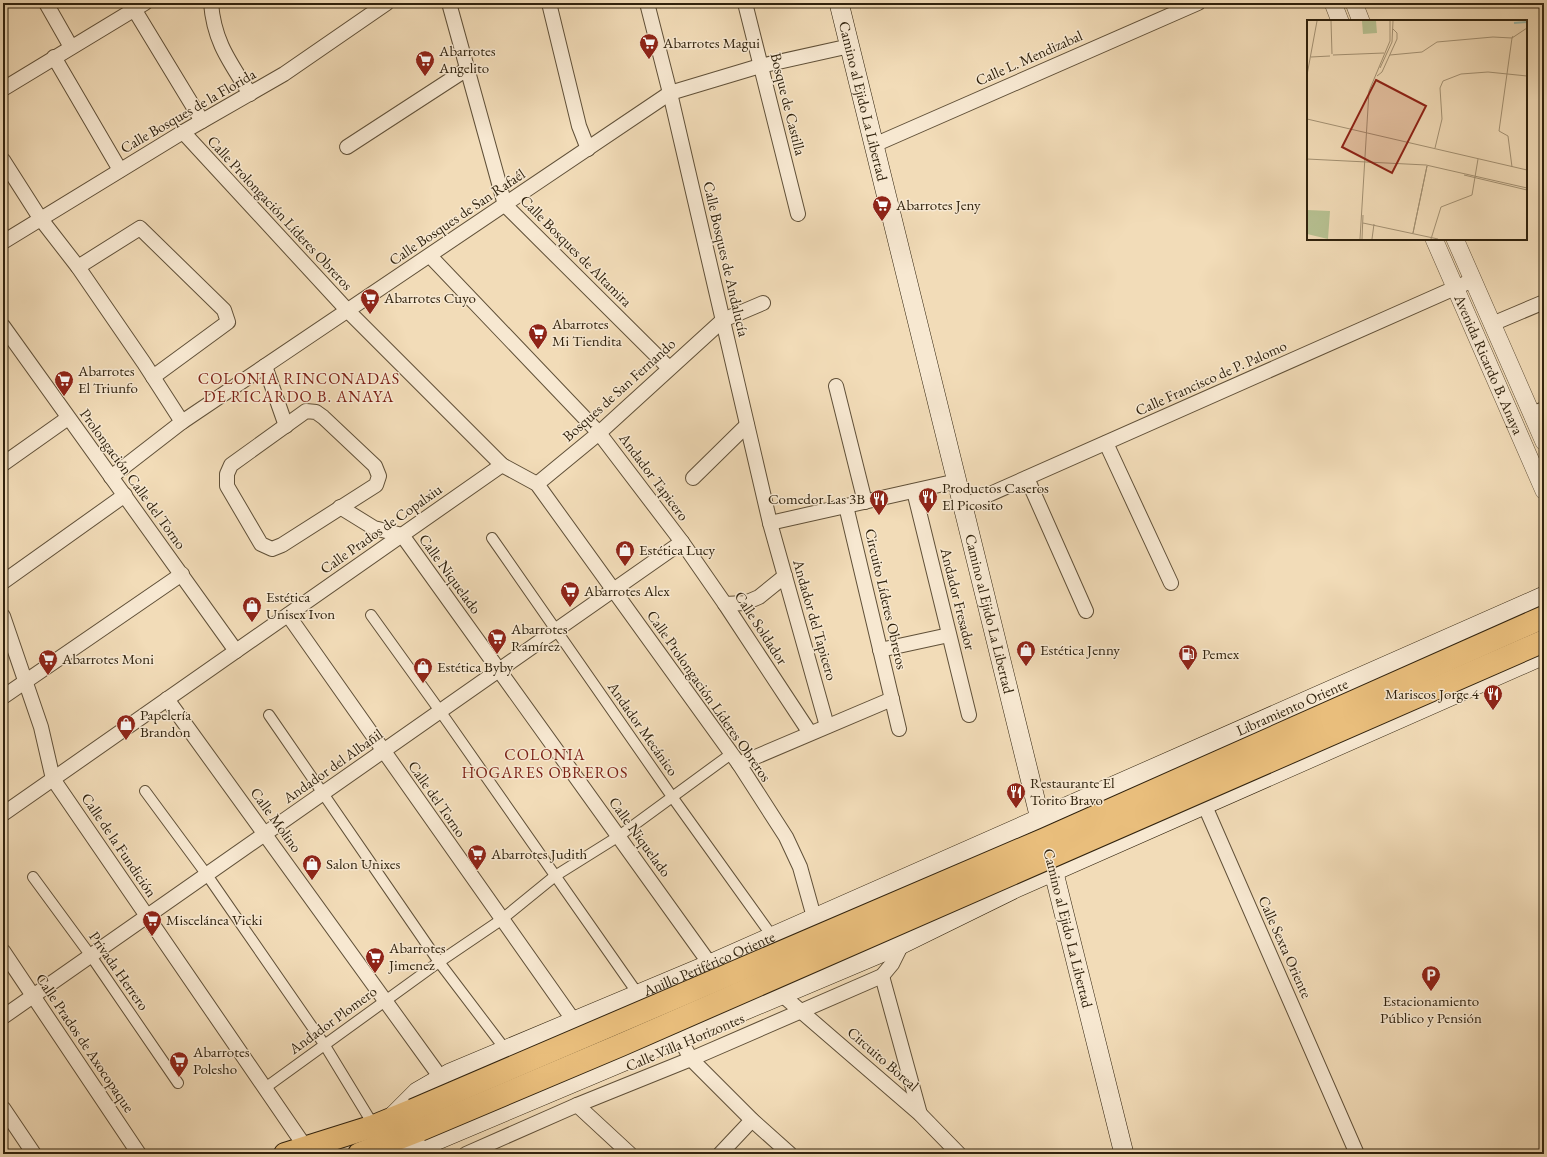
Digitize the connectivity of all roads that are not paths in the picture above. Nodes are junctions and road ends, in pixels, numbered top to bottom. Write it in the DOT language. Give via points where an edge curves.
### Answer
graph roads {
  1 [pos="46,3"];
  2 [pos="211,3"];
  3 [pos="387,3"];
  4 [pos="449,3"];
  5 [pos="549,3"];
  6 [pos="647,3"];
  7 [pos="745,3"];
  8 [pos="839,3"];
  9 [pos="1198,3"];
  10 [pos="1333,3"];
  11 [pos="1354,3"];
  12 [pos="140,6"];
  13 [pos="1340,20"];
  14 [pos="1361,20"];
  15 [pos="850,46"];
  16 [pos="70,47"];
  17 [pos="54,57"];
  18 [pos="760,66"];
  19 [pos="466,69"];
  20 [pos="3,89"];
  21 [pos="670,93"];
  22 [pos="250,94"];
  23 [pos="202,121"];
  24 [pos="183,132"];
  25 [pos="874,145"];
  26 [pos="347,147"];
  27 [pos="588,149"];
  28 [pos="3,160"];
  29 [pos="120,170"];
  30 [pos="505,205"];
  31 [pos="798,214"];
  32 [pos="40,218"];
  33 [pos="1434,240"];
  34 [pos="1455,240"];
  35 [pos="3,242"];
  36 [pos="430,256"];
  37 [pos="78,267"];
  38 [pos="1473,280"];
  39 [pos="1455,288"];
  40 [pos="1544,302"];
  41 [pos="763,303"];
  42 [pos="348,311"];
  43 [pos="723,320"];
  44 [pos="1492,324"];
  45 [pos="3,326"];
  46 [pos="8,343"];
  47 [pos="265,366"];
  48 [pos="669,368"];
  49 [pos="153,377"];
  50 [pos="836,386"];
  51 [pos="1538,411"];
  52 [pos="68,418"];
  53 [pos="182,422"];
  54 [pos="747,425"];
  55 [pos="286,426"];
  56 [pos="599,433"];
  57 [pos="1544,442"];
  58 [pos="1106,443"];
  59 [pos="3,464"];
  60 [pos="502,465"];
  61 [pos="112,477"];
  62 [pos="693,478"];
  63 [pos="1027,478"];
  64 [pos="957,481"];
  65 [pos="537,484"];
  66 [pos="914,491"];
  67 [pos="1544,491"];
  68 [pos="125,495"];
  69 [pos="865,502"];
  70 [pos="846,506"];
  71 [pos="963,506"];
  72 [pos="340,507"];
  73 [pos="770,523"];
  74 [pos="402,535"];
  75 [pos="492,538"];
  76 [pos="682,542"];
  77 [pos="182,574"];
  78 [pos="785,576"];
  79 [pos="3,582"];
  80 [pos="1171,583"];
  81 [pos="613,590"];
  82 [pos="1544,596"];
  83 [pos="725,604"];
  84 [pos="1086,610"];
  85 [pos="1502,614"];
  86 [pos="288,615"];
  87 [pos="371,615"];
  88 [pos="3,616"];
  89 [pos="1544,617"];
  90 [pos="556,631"];
  91 [pos="949,635"];
  92 [pos="1544,641"];
  93 [pos="880,650"];
  94 [pos="236,651"];
  95 [pos="1544,655"];
  96 [pos="1523,665"];
  97 [pos="499,670"];
  98 [pos="26,680"];
  99 [pos="3,696"];
  100 [pos="167,699"];
  101 [pos="892,699"];
  102 [pos="440,712"];
  103 [pos="269,715"];
  104 [pos="968,715"];
  105 [pos="827,726"];
  106 [pos="1246,727"];
  107 [pos="899,729"];
  108 [pos="810,734"];
  109 [pos="383,752"];
  110 [pos="1181,755"];
  111 [pos="735,759"];
  112 [pos="53,779"];
  113 [pos="1259,780"];
  114 [pos="145,791"];
  115 [pos="323,793"];
  116 [pos="673,798"];
  117 [pos="1205,805"];
  118 [pos="3,814"];
  119 [pos="265,834"];
  120 [pos="619,836"];
  121 [pos="996,837"];
  122 [pos="1047,847"];
  123 [pos="207,875"];
  124 [pos="555,876"];
  125 [pos="33,877"];
  126 [pos="1018,887"];
  127 [pos="147,916"];
  128 [pos="814,917"];
  129 [pos="501,920"];
  130 [pos="772,936"];
  131 [pos="902,944"];
  132 [pos="3,951"];
  133 [pos="91,956"];
  134 [pos="439,962"];
  135 [pos="710,964"];
  136 [pos="882,976"];
  137 [pos="638,994"];
  138 [pos="781,994"];
  139 [pos="34,996"];
  140 [pos="385,1001"];
  141 [pos="802,1011"];
  142 [pos="3,1017"];
  143 [pos="574,1021"];
  144 [pos="680,1037"];
  145 [pos="324,1044"];
  146 [pos="505,1049"];
  147 [pos="691,1059"];
  148 [pos="441,1078"];
  149 [pos="178,1083"];
  150 [pos="266,1088"];
  151 [pos="577,1105"];
  152 [pos="3,1108"];
  153 [pos="920,1114"];
  154 [pos="752,1120"];
  155 [pos="385,1130"];
  156 [pos="306,1148"];
  157 [pos="34,1154"];
  158 [pos="139,1154"];
  159 [pos="285,1154"];
  160 [pos="359,1154"];
  161 [pos="469,1154"];
  162 [pos="630,1154"];
  163 [pos="720,1154"];
  164 [pos="790,1154"];
  165 [pos="959,1154"];
  166 [pos="1124,1154"];
  167 [pos="1357,1154"];
  1 -- 16 [label="street"];
  2 -- 22 [label="street" via="218,39"];
  3 -- 22 [label="street, Calle Bosques de la Florida" via="284,74"];
  4 -- 19 [label="street, Calle Bosques de Altamira"];
  5 -- 27 [label="street" via="579,126"];
  6 -- 21 [label="street, Calle Bosques de Andalucía"];
  7 -- 18 [label="street, Bosque de Castilla"];
  8 -- 15 [label="main road, Camino al Ejido La Libertad"];
  9 -- 25 [label="street, Calle L. Mendizabal"];
  10 -- 13 [label="street"];
  11 -- 14 [label="street"];
  12 -- 16 [label="street"];
  12 -- 23 [label="street"];
  15 -- 18 [label="street, Calle Bosques de San Rafaél"];
  15 -- 25 [label="main road, Camino al Ejido La Libertad"];
  16 -- 17 [label="street"];
  17 -- 20 [label="street"];
  17 -- 29 [label="street"];
  18 -- 21 [label="street, Calle Bosques de San Rafaél"];
  18 -- 31 [label="street, Bosque de Castilla"];
  19 -- 26 [label="street"];
  19 -- 30 [label="street, Calle Bosques de Altamira"];
  21 -- 27 [label="street, Calle Bosques de San Rafaél"];
  21 -- 43 [label="street, Calle Bosques de Andalucía"];
  22 -- 23 [label="street, Calle Bosques de la Florida"];
  23 -- 24 [label="street, Calle Bosques de la Florida"];
  24 -- 29 [label="street, Calle Bosques de la Florida"];
  24 -- 42 [label="street, Calle Prolongación Líderes Obreros"];
  25 -- 64 [label="main road, Camino al Ejido La Libertad"];
  27 -- 30 [label="street, Calle Bosques de San Rafaél"];
  28 -- 32 [label="street"];
  29 -- 32 [label="street, Calle Bosques de la Florida"];
  30 -- 36 [label="street, Calle Bosques de San Rafaél"];
  30 -- 48 [label="street, Calle Bosques de Altamira"];
  32 -- 35 [label="street, Calle Bosques de la Florida"];
  32 -- 37 [label="street"];
  33 -- 39 [label="street, Avenida Ricardo B. Anaya"];
  34 -- 38 [label="street, Avenida Ricardo B. Anaya"];
  36 -- 42 [label="street, Calle Bosques de San Rafaél"];
  36 -- 56 [label="street, Andador Tapicero"];
  37 -- 49 [label="street"];
  37 -- 49 [label="street" via="140,228 224,310 228,322"];
  38 -- 39 [label="street, Calle Francisco de P. Palomo"];
  38 -- 44 [label="street, Avenida Ricardo B. Anaya"];
  39 -- 58 [label="street, Calle Francisco de P. Palomo"];
  39 -- 67 [label="street, Avenida Ricardo B. Anaya"];
  40 -- 44 [label="street"];
  41 -- 43 [label="street"];
  42 -- 47 [label="street, Calle Bosques de San Rafaél"];
  42 -- 60 [label="street, Calle Prolongación Líderes Obreros"];
  43 -- 48 [label="street, Bosques de San Fernando"];
  43 -- 54 [label="street, Calle Bosques de Andalucía"];
  44 -- 51 [label="street, Avenida Ricardo B. Anaya"];
  45 -- 46 [label="street, Prolongación Calle del Torno"];
  46 -- 52 [label="street, Prolongación Calle del Torno"];
  47 -- 53 [label="street, Calle Bosques de San Rafaél"];
  47 -- 55 [label="street"];
  48 -- 56 [label="street, Bosques de San Fernando"];
  49 -- 53 [label="street"];
  50 -- 69 [label="street"];
  51 -- 57 [label="street, Avenida Ricardo B. Anaya"];
  52 -- 59 [label="street"];
  52 -- 61 [label="street, Prolongación Calle del Torno"];
  53 -- 61 [label="street, Calle Bosques de San Rafaél"];
  54 -- 62 [label="street"];
  54 -- 73 [label="street, Calle Bosques de Andalucía"];
  55 -- 72 [label="street" via="306,411 316,412 375,466 379,476 376,485"];
  55 -- 72 [label="street" via="231,465 227,474 227,486 261,544 272,549 282,545"];
  56 -- 65 [label="street, Bosques de San Fernando"];
  56 -- 76 [label="street, Andador Tapicero"];
  58 -- 63 [label="street, Calle Francisco de P. Palomo"];
  58 -- 80 [label="street"];
  60 -- 65 [label="street, Calle Prolongación Líderes Obreros"];
  60 -- 74 [label="street, Calle Prados de Copalxiu"];
  61 -- 68 [label="street, Prolongación Calle del Torno"];
  63 -- 71 [label="street, Calle Francisco de P. Palomo"];
  63 -- 84 [label="street"];
  64 -- 66 [label="street"];
  64 -- 71 [label="main road, Camino al Ejido La Libertad"];
  65 -- 81 [label="street, Calle Prolongación Líderes Obreros"];
  66 -- 69 [label="street"];
  66 -- 91 [label="street, Andador Fresador"];
  68 -- 77 [label="street, Prolongación Calle del Torno"];
  68 -- 79 [label="street"];
  69 -- 70 [label="street"];
  70 -- 73 [label="street"];
  70 -- 93 [label="street, Circuito Líderes Obreros"];
  71 -- 122 [label="main road, Camino al Ejido La Libertad"];
  72 -- 74 [label="street" via="374,528"];
  73 -- 78 [label="street, Andador del Tapicero"];
  74 -- 86 [label="street, Calle Prados de Copalxiu"];
  74 -- 97 [label="street, Calle Niquelado"];
  75 -- 90 [label="street, Andador Mecánico"];
  76 -- 81 [label="street, Andador del Albañil"];
  76 -- 83 [label="street, Calle Soldador"];
  77 -- 94 [label="street, Prolongación Calle del Torno"];
  77 -- 98 [label="street"];
  78 -- 83 [label="street" via="759,596 745,603"];
  78 -- 105 [label="street, Andador del Tapicero"];
  81 -- 90 [label="street, Andador del Albañil"];
  81 -- 111 [label="street, Calle Prolongación Líderes Obreros"];
  82 -- 85 [label="main road, Libramiento Oriente"];
  83 -- 108 [label="street, Calle Soldador"];
  85 -- 96 [label="main road" via="1512,611 1521,613 1535,625 1538,634 1536,653"];
  85 -- 106 [label="main road, Libramiento Oriente"];
  86 -- 94 [label="street, Calle Prados de Copalxiu"];
  86 -- 109 [label="street, Calle del Torno"];
  87 -- 102 [label="street"];
  88 -- 98 [label="street"];
  89 -- 122 [label="highway, Libramiento Oriente, bridge"];
  90 -- 97 [label="street, Andador del Albañil"];
  90 -- 116 [label="street, Andador Mecánico"];
  91 -- 93 [label="street"];
  91 -- 104 [label="street, Andador Fresador"];
  92 -- 122 [label="highway, bridge"];
  93 -- 101 [label="street, Circuito Líderes Obreros"];
  94 -- 100 [label="street, Calle Prados de Copalxiu"];
  95 -- 96 [label="main road"];
  96 -- 113 [label="main road"];
  97 -- 102 [label="street, Andador del Albañil"];
  97 -- 120 [label="street, Calle Niquelado"];
  98 -- 99 [label="street"];
  98 -- 112 [label="street" via="41,727"];
  100 -- 112 [label="street, Calle Prados de Copalxiu"];
  100 -- 119 [label="street, Calle Molino"];
  101 -- 105 [label="street"];
  101 -- 107 [label="street, Circuito Líderes Obreros"];
  102 -- 109 [label="street, Andador del Albañil"];
  102 -- 124 [label="street"];
  103 -- 115 [label="street"];
  105 -- 108 [label="street"];
  106 -- 110 [label="main road, Libramiento Oriente"];
  106 -- 113 [label="street" via="1236,744 1236,753 1247,772"];
  108 -- 111 [label="street"];
  109 -- 115 [label="street, Andador del Albañil"];
  109 -- 129 [label="street, Calle del Torno"];
  110 -- 117 [label="street, Calle Sexta Oriente"];
  110 -- 122 [label="main road, Libramiento Oriente"];
  111 -- 116 [label="street, Andador Plomero"];
  111 -- 128 [label="street, Calle Prolongación Líderes Obreros" via="786,838 800,867"];
  112 -- 118 [label="street, Calle Prados de Copalxiu"];
  112 -- 127 [label="street, Calle de la Fundición"];
  113 -- 117 [label="main road"];
  114 -- 123 [label="street"];
  115 -- 119 [label="street, Andador del Albañil"];
  115 -- 134 [label="street"];
  116 -- 120 [label="street, Andador Plomero"];
  116 -- 130 [label="street, Andador Mecánico"];
  117 -- 122 [label="main road"];
  117 -- 167 [label="street, Calle Sexta Oriente"];
  119 -- 123 [label="street, Andador del Albañil"];
  119 -- 140 [label="street, Calle Molino"];
  120 -- 124 [label="street, Andador Plomero"];
  120 -- 135 [label="street, Calle Niquelado"];
  121 -- 122 [label="main road, Anillo Periférico Oriente"];
  121 -- 126 [label="street" via="1014,849 1020,858 1022,879"];
  121 -- 128 [label="main road, Anillo Periférico Oriente"];
  122 -- 126 [label="main road, Anillo Periférico Oriente"];
  122 -- 155 [label="highway, Anillo Periférico Oriente, bridge" via="621,1045"];
  122 -- 166 [label="main road, Camino al Ejido La Libertad"];
  123 -- 127 [label="street, Andador del Albañil"];
  123 -- 145 [label="street"];
  124 -- 129 [label="street, Andador Plomero"];
  124 -- 137 [label="street"];
  125 -- 133 [label="street, Privada Herrero"];
  126 -- 131 [label="main road, Anillo Periférico Oriente"];
  127 -- 133 [label="street, Andador del Albañil"];
  127 -- 150 [label="street, Calle de la Fundición"];
  128 -- 130 [label="main road, Anillo Periférico Oriente"];
  129 -- 134 [label="street, Andador Plomero"];
  129 -- 143 [label="street, Calle del Torno"];
  130 -- 135 [label="main road, Anillo Periférico Oriente"];
  131 -- 136 [label="street, Calle Villa Horizontes" via="892,964"];
  131 -- 138 [label="main road, Anillo Periférico Oriente"];
  132 -- 139 [label="street, Calle Prados de Axocopaque"];
  133 -- 139 [label="street, Andador del Albañil"];
  133 -- 149 [label="street, Privada Herrero"];
  134 -- 140 [label="street, Andador Plomero"];
  134 -- 146 [label="street"];
  135 -- 137 [label="main road, Anillo Periférico Oriente"];
  136 -- 141 [label="street, Calle Villa Horizontes"];
  136 -- 153 [label="street"];
  137 -- 143 [label="main road, Anillo Periférico Oriente"];
  138 -- 141 [label="street, Circuito Boreal"];
  138 -- 144 [label="main road, Anillo Periférico Oriente"];
  139 -- 142 [label="street, Andador del Albañil"];
  139 -- 158 [label="street, Calle Prados de Axocopaque"];
  140 -- 145 [label="street, Andador Plomero"];
  140 -- 148 [label="street, Calle Molino"];
  141 -- 147 [label="street, Calle Villa Horizontes"];
  141 -- 153 [label="street, Circuito Boreal"];
  143 -- 146 [label="main road, Anillo Periférico Oriente"];
  144 -- 147 [label="street"];
  144 -- 155 [label="main road, Anillo Periférico Oriente" via="428,1144"];
  145 -- 150 [label="street, Andador Plomero"];
  145 -- 155 [label="street"];
  146 -- 148 [label="main road, Anillo Periférico Oriente"];
  147 -- 151 [label="street, Calle Villa Horizontes"];
  147 -- 154 [label="street"];
  148 -- 155 [label="main road, Anillo Periférico Oriente" via="417,1092"];
  150 -- 156 [label="street, Calle de la Fundición"];
  151 -- 161 [label="street, Calle Villa Horizontes"];
  151 -- 162 [label="street"];
  152 -- 157 [label="street"];
  153 -- 165 [label="street, Circuito Boreal"];
  154 -- 163 [label="street"];
  154 -- 164 [label="street"];
  155 -- 156 [label="highway, Anillo Periférico Oriente"];
  155 -- 160 [label="highway, Anillo Periférico Oriente"];
  156 -- 159 [label="highway, Anillo Periférico Oriente"];
}
